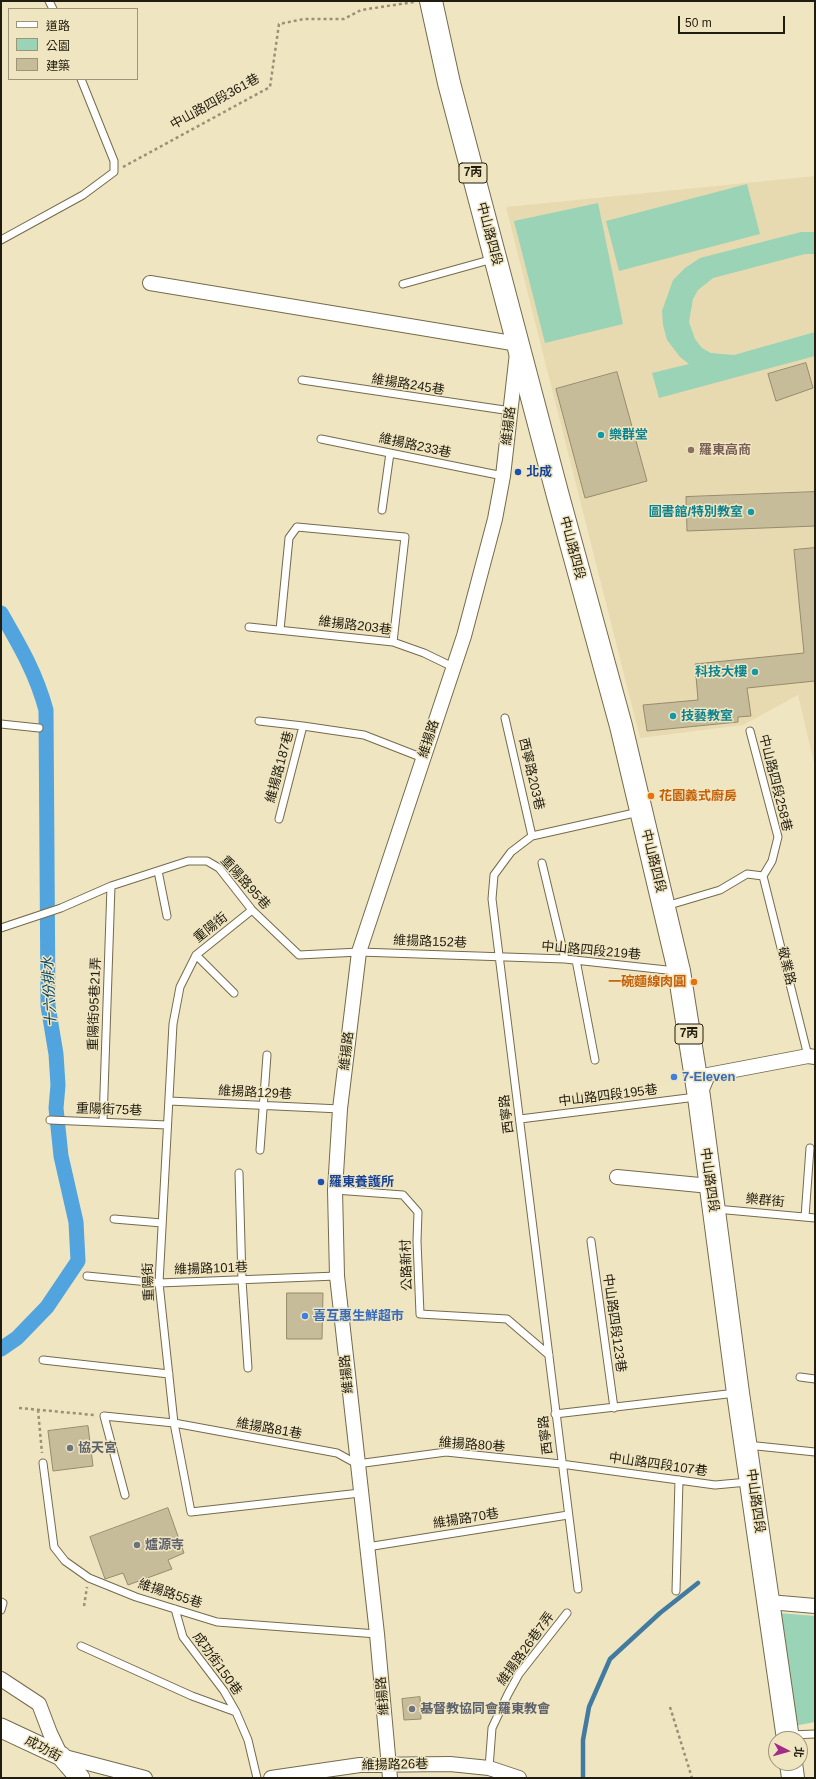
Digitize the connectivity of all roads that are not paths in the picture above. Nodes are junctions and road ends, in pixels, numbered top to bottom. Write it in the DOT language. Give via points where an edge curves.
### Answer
graph roads {
  1 [pos="424,2"];
  2 [pos="81,80"];
  3 [pos="1,240"];
  4 [pos="495,258"];
  5 [pos="150,283"];
  6 [pos="404,284"];
  7 [pos="518,344"];
  8 [pos="302,380"];
  9 [pos="511,411"];
  10 [pos="321,439"];
  11 [pos="390,453"];
  12 [pos="503,476"];
  13 [pos="382,510"];
  14 [pos="249,627"];
  15 [pos="280,630"];
  16 [pos="393,642"];
  17 [pos="453,667"];
  18 [pos="506,718"];
  19 [pos="259,721"];
  20 [pos="1,724"];
  21 [pos="303,726"];
  22 [pos="39,728"];
  23 [pos="750,731"];
  24 [pos="423,758"];
  25 [pos="641,812"];
  26 [pos="278,819"];
  27 [pos="532,836"];
  28 [pos="542,863"];
  29 [pos="158,871"];
  30 [pos="763,876"];
  31 [pos="111,886"];
  32 [pos="664,907"];
  33 [pos="252,910"];
  34 [pos="166,916"];
  35 [pos="1,928"];
  36 [pos="359,952"];
  37 [pos="196,955"];
  38 [pos="500,956"];
  39 [pos="565,959"];
  40 [pos="576,960"];
  41 [pos="679,971"];
  42 [pos="234,992"];
  43 [pos="267,1055"];
  44 [pos="811,1057"];
  45 [pos="595,1060"];
  46 [pos="699,1097"];
  47 [pos="169,1101"];
  48 [pos="264,1105"];
  49 [pos="340,1109"];
  50 [pos="50,1120"];
  51 [pos="520,1120"];
  52 [pos="103,1122"];
  53 [pos="167,1125"];
  54 [pos="810,1148"];
  55 [pos="260,1150"];
  56 [pos="239,1174"];
  57 [pos="617,1178"];
  58 [pos="710,1186"];
  59 [pos="335,1190"];
  60 [pos="713,1209"];
  61 [pos="805,1217"];
  62 [pos="815,1218"];
  63 [pos="114,1219"];
  64 [pos="162,1223"];
  65 [pos="591,1241"];
  66 [pos="87,1276"];
  67 [pos="337,1276"];
  68 [pos="242,1280"];
  69 [pos="159,1283"];
  70 [pos="549,1355"];
  71 [pos="44,1360"];
  72 [pos="248,1368"];
  73 [pos="169,1374"];
  74 [pos="800,1377"];
  75 [pos="815,1379"];
  76 [pos="738,1393"];
  77 [pos="614,1408"];
  78 [pos="555,1414"];
  79 [pos="174,1423"];
  80 [pos="747,1445"];
  81 [pos="815,1452"];
  82 [pos="43,1463"];
  83 [pos="357,1464"];
  84 [pos="561,1464"];
  85 [pos="679,1480"];
  86 [pos="752,1482"];
  87 [pos="360,1493"];
  88 [pos="125,1495"];
  89 [pos="568,1515"];
  90 [pos="367,1547"];
  91 [pos="578,1588"];
  92 [pos="676,1591"];
  93 [pos="1,1602"];
  94 [pos="769,1602"];
  95 [pos="815,1606"];
  96 [pos="175,1609"];
  97 [pos="1,1610"];
  98 [pos="567,1613"];
  99 [pos="377,1634"];
  100 [pos="81,1646"];
  101 [pos="1,1679"];
  102 [pos="236,1712"];
  103 [pos="1,1728"];
  104 [pos="787,1731"];
  105 [pos="61,1756"];
  106 [pos="489,1768"];
  107 [pos="390,1772"];
  108 [pos="80,1778"];
  109 [pos="145,1778"];
  110 [pos="257,1778"];
  111 [pos="271,1778"];
  112 [pos="520,1778"];
  1 -- 4 [label="main road, 中山路四段 / 7丙" via="451,91"];
  2 -- 3 [label="lane" via="114,161 114,172 83,195"];
  4 -- 6 [label="lane"];
  4 -- 7 [label="main road, 中山路四段 / 7丙"];
  5 -- 7 [label="street"];
  7 -- 9 [label="street, 維揚路"];
  7 -- 25 [label="main road, 中山路四段 / 7丙" via="622,726"];
  8 -- 9 [label="lane, 維揚路245巷"];
  9 -- 12 [label="street, 維揚路"];
  10 -- 11 [label="lane, 維揚路233巷"];
  11 -- 12 [label="lane, 維揚路233巷"];
  11 -- 13 [label="lane"];
  12 -- 17 [label="street, 維揚路" via="495,519 464,636"];
  14 -- 15 [label="lane, 維揚路203巷"];
  15 -- 16 [label="lane, 維揚路203巷"];
  15 -- 16 [label="lane" via="289,538 297,527 404,537"];
  16 -- 17 [label="lane, 維揚路203巷"];
  17 -- 24 [label="street, 維揚路"];
  18 -- 27 [label="lane, 西寧路203巷"];
  19 -- 21 [label="lane"];
  20 -- 22 [label="lane"];
  21 -- 24 [label="lane, 維揚路187巷" via="364,735"];
  21 -- 26 [label="lane, 維揚路187巷"];
  23 -- 30 [label="lane, 中山路四段258巷" via="778,837 772,861"];
  24 -- 36 [label="street, 維揚路"];
  25 -- 27 [label="lane, 西寧路"];
  25 -- 32 [label="main road, 中山路四段 / 7丙"];
  27 -- 38 [label="lane, 西寧路" via="511,852 494,875 492,899"];
  28 -- 39 [label="lane"];
  29 -- 31 [label="lane, 重陽路95巷"];
  29 -- 33 [label="lane, 重陽路95巷" via="188,861 207,861 218,868"];
  29 -- 34 [label="lane"];
  30 -- 32 [label="lane" via="747,874 720,890"];
  30 -- 44 [label="lane, 敬業路"];
  31 -- 35 [label="lane, 重陽路95巷" via="60,908"];
  31 -- 52 [label="lane, 重陽街95巷21弄"];
  32 -- 41 [label="main road, 中山路四段 / 7丙"];
  33 -- 36 [label="lane, 重陽路95巷" via="299,955"];
  33 -- 37 [label="lane, 重陽街"];
  36 -- 38 [label="lane, 維揚路152巷"];
  36 -- 49 [label="street, 維揚路"];
  37 -- 42 [label="lane"];
  37 -- 47 [label="lane, 重陽街" via="180,987 173,1024"];
  38 -- 39 [label="lane, 中山路四段219巷"];
  38 -- 51 [label="lane, 西寧路"];
  39 -- 40 [label="lane, 中山路四段219巷"];
  40 -- 41 [label="lane, 中山路四段219巷"];
  40 -- 45 [label="lane"];
  41 -- 46 [label="main road, 中山路四段 / 7丙"];
  43 -- 48 [label="lane"];
  44 -- 46 [label="street, 敬業路" via="708,1075"];
  46 -- 51 [label="lane, 中山路四段195巷"];
  46 -- 58 [label="main road, 中山路四段 / 7丙"];
  47 -- 48 [label="lane, 維揚路129巷"];
  47 -- 53 [label="lane, 重陽街"];
  48 -- 49 [label="lane, 維揚路129巷"];
  48 -- 55 [label="lane"];
  49 -- 59 [label="street, 維揚路"];
  50 -- 52 [label="lane, 重陽街75巷"];
  51 -- 70 [label="lane, 西寧路"];
  52 -- 53 [label="lane, 重陽街75巷"];
  53 -- 64 [label="lane, 重陽街"];
  54 -- 61 [label="lane"];
  56 -- 68 [label="lane"];
  57 -- 58 [label="street"];
  58 -- 60 [label="main road, 中山路四段 / 7丙"];
  59 -- 67 [label="street, 維揚路"];
  59 -- 70 [label="lane, 公路新村" via="403,1195 418,1212 420,1314 507,1319"];
  60 -- 61 [label="lane, 樂群街"];
  60 -- 76 [label="main road, 中山路四段 / 7丙"];
  61 -- 62 [label="lane, 樂群街"];
  63 -- 64 [label="lane"];
  64 -- 69 [label="lane, 重陽街"];
  65 -- 77 [label="lane, 中山路四段123巷"];
  66 -- 69 [label="lane, 維揚路101巷"];
  67 -- 68 [label="lane, 維揚路101巷"];
  67 -- 83 [label="street, 維揚路"];
  68 -- 69 [label="lane, 維揚路101巷"];
  68 -- 72 [label="lane"];
  69 -- 73 [label="lane, 重陽街"];
  70 -- 78 [label="lane, 西寧路"];
  71 -- 73 [label="lane"];
  73 -- 79 [label="lane, 重陽街"];
  74 -- 75 [label="lane"];
  76 -- 77 [label="lane"];
  76 -- 80 [label="main road, 中山路四段 / 7丙"];
  77 -- 78 [label="lane"];
  78 -- 84 [label="lane, 西寧路"];
  79 -- 83 [label="lane, 維揚路81巷" via="337,1452"];
  79 -- 87 [label="lane, 重陽街" via="191,1512"];
  79 -- 88 [label="lane, 維揚路81巷" via="104,1416"];
  80 -- 81 [label="lane"];
  80 -- 86 [label="main road, 中山路四段 / 7丙"];
  82 -- 96 [label="lane, 維揚路55巷" via="54,1547 65,1561 88,1578"];
  83 -- 84 [label="lane, 維揚路80巷" via="446,1452"];
  83 -- 87 [label="street, 維揚路"];
  84 -- 85 [label="lane, 中山路四段107巷"];
  84 -- 89 [label="lane, 西寧路"];
  85 -- 86 [label="lane, 中山路四段107巷" via="715,1485"];
  85 -- 92 [label="lane"];
  86 -- 94 [label="main road, 中山路四段 / 7丙"];
  87 -- 90 [label="street, 維揚路"];
  89 -- 90 [label="lane, 維揚路70巷"];
  89 -- 91 [label="lane, 西寧路"];
  90 -- 99 [label="street, 維揚路"];
  93 -- 97 [label="lane"];
  94 -- 95 [label="street"];
  94 -- 104 [label="main road, 中山路四段 / 7丙"];
  96 -- 99 [label="lane, 維揚路55巷" via="217,1622"];
  96 -- 102 [label="lane, 成功街150巷" via="183,1637 224,1691"];
  98 -- 106 [label="lane, 維揚路26巷7弄" via="519,1674 508,1694 492,1728"];
  99 -- 107 [label="street, 維揚路"];
  100 -- 102 [label="lane" via="192,1696"];
  101 -- 105 [label="street" via="39,1704"];
  102 -- 110 [label="lane, 成功街150巷" via="248,1740"];
  103 -- 105 [label="street, 成功街"];
  105 -- 108 [label="street, 成功街"];
  105 -- 109 [label="street"];
  106 -- 107 [label="street, 維揚路26巷" via="450,1764"];
  106 -- 112 [label="street, 維揚路26巷"];
  107 -- 111 [label="street, 維揚路26巷" via="360,1765"];
}
